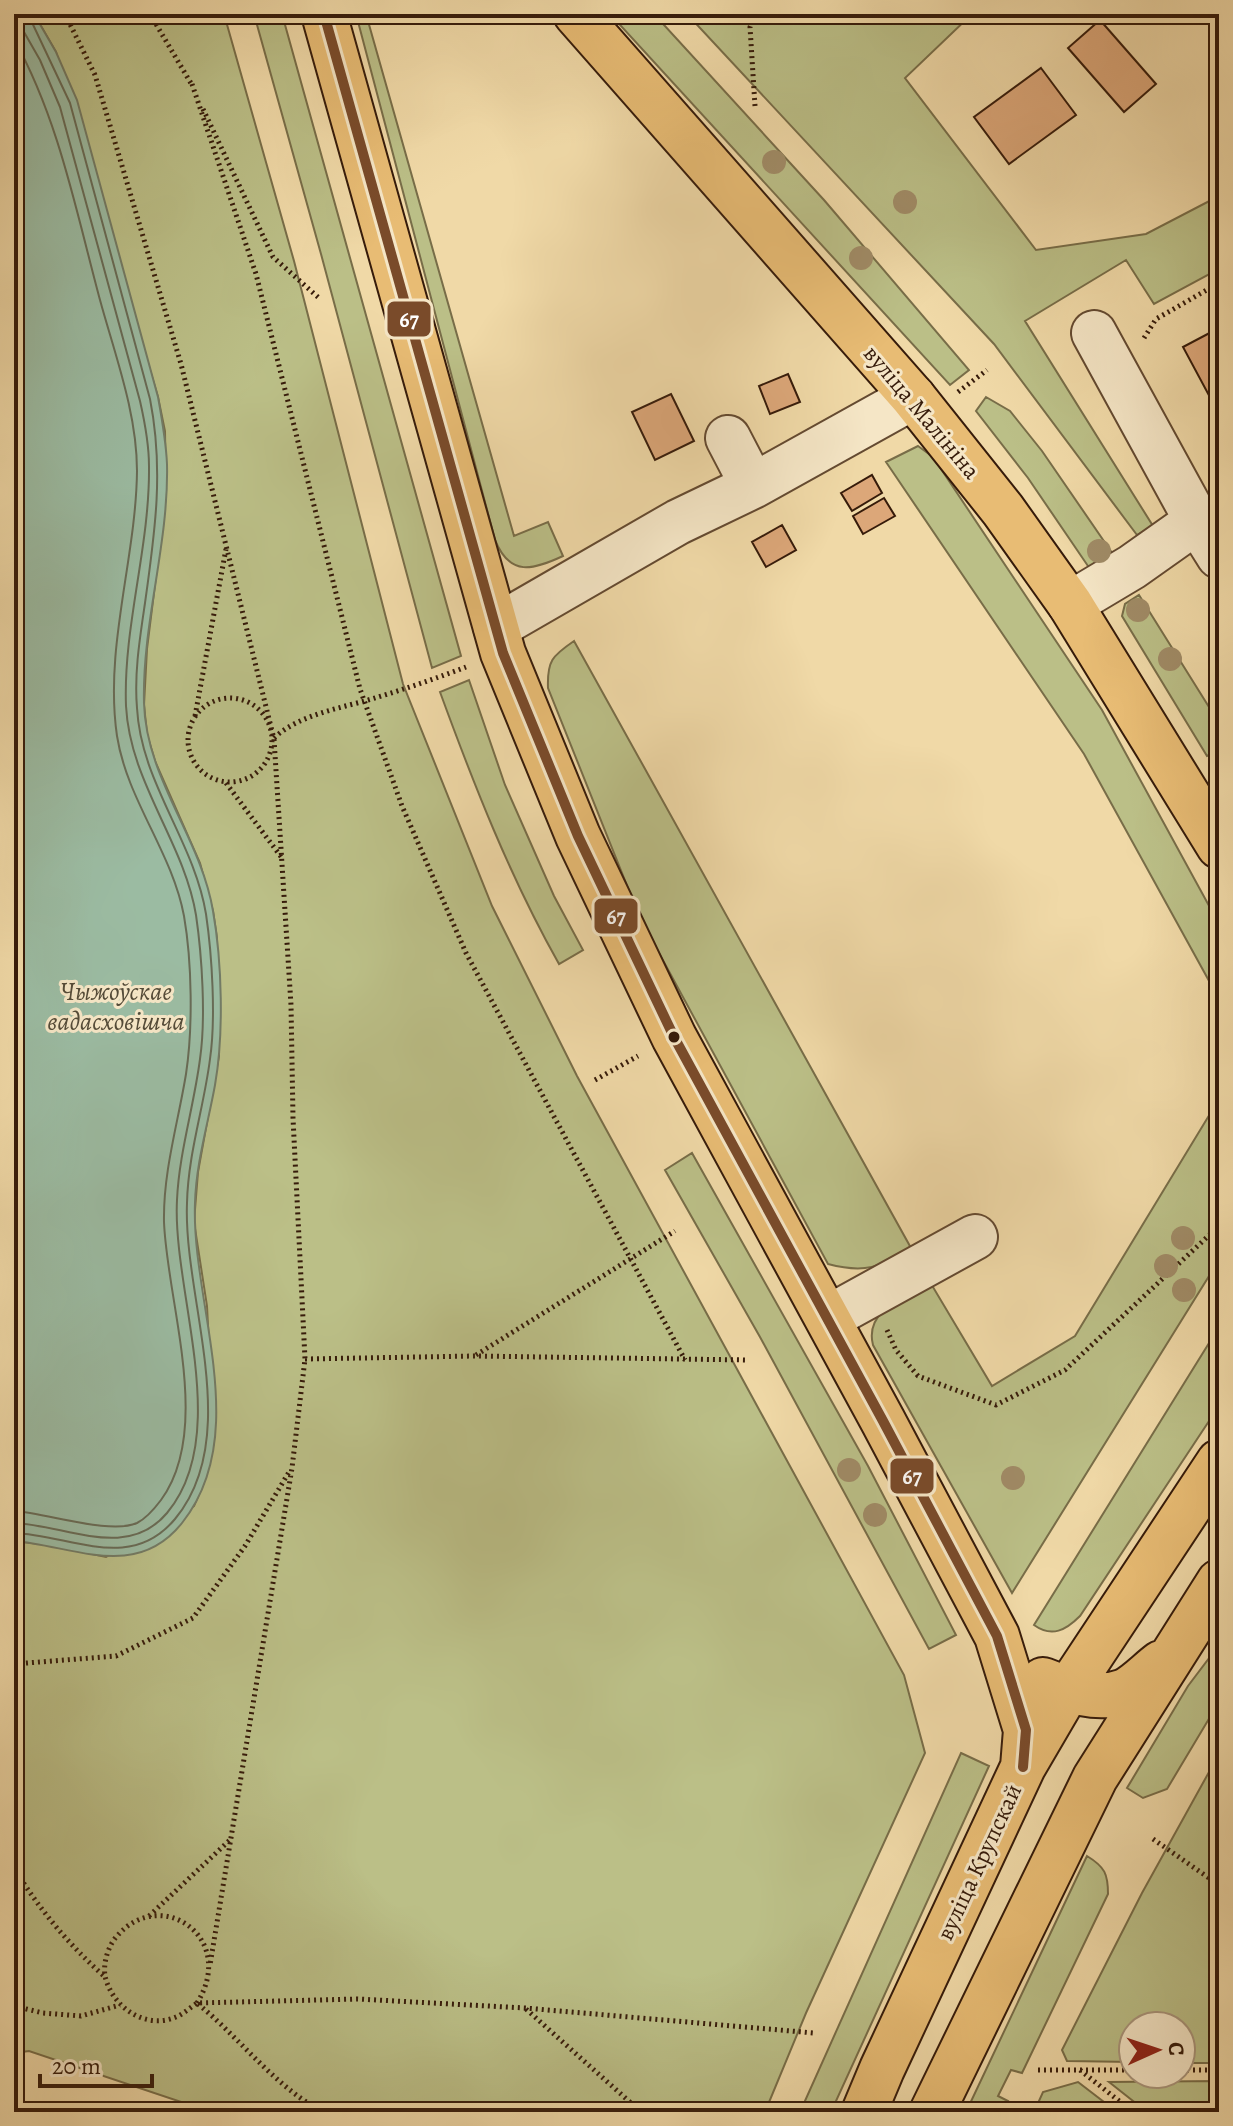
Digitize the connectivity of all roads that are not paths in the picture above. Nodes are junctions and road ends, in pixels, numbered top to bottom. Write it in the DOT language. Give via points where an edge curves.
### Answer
graph roads {
  1 [pos="324,14"];
  2 [pos="576,14"];
  3 [pos="1094,333"];
  4 [pos="933,396"];
  5 [pos="728,438"];
  6 [pos="753,486"];
  7 [pos="1208,538"];
  8 [pos="1070,604"];
  9 [pos="496,627"];
  10 [pos="1219,846"];
  11 [pos="975,1237"];
  12 [pos="828,1318"];
  13 [pos="1219,1462"];
  14 [pos="1219,1582"];
  15 [pos="997,1636"];
  16 [pos="1175,1651"];
  17 [pos="1068,1690"];
  18 [pos="1023,1767"];
  19 [pos="864,2112"];
  20 [pos="932,2112"];
  1 -- 9 [label="main road"];
  2 -- 4 [label="main road, вуліца Малініна"];
  3 -- 7 [label="lane"];
  4 -- 6 [label="lane"];
  4 -- 8 [label="main road, вуліца Малініна" via="1003,510"];
  5 -- 6 [label="lane"];
  6 -- 9 [label="lane" via="678,522"];
  7 -- 8 [label="lane" via="1132,567"];
  8 -- 10 [label="main road, вуліца Малініна"];
  9 -- 12 [label="main road" via="578,836 622,931"];
  11 -- 12 [label="lane"];
  12 -- 15 [label="main road"];
  13 -- 17 [label="main road, вуліца Крупскай"];
  14 -- 16 [label="main road"];
  15 -- 17 [label="main road" via="1033,1676"];
  15 -- 18 [label="main road" via="1026,1730"];
  16 -- 17 [label="main road" via="1126,1690 1098,1696"];
  16 -- 20 [label="main road" via="1095,1778"];
  17 -- 18 [label="main road, вуліца Крупскай"];
  18 -- 19 [label="main road, вуліца Крупскай"];
}
